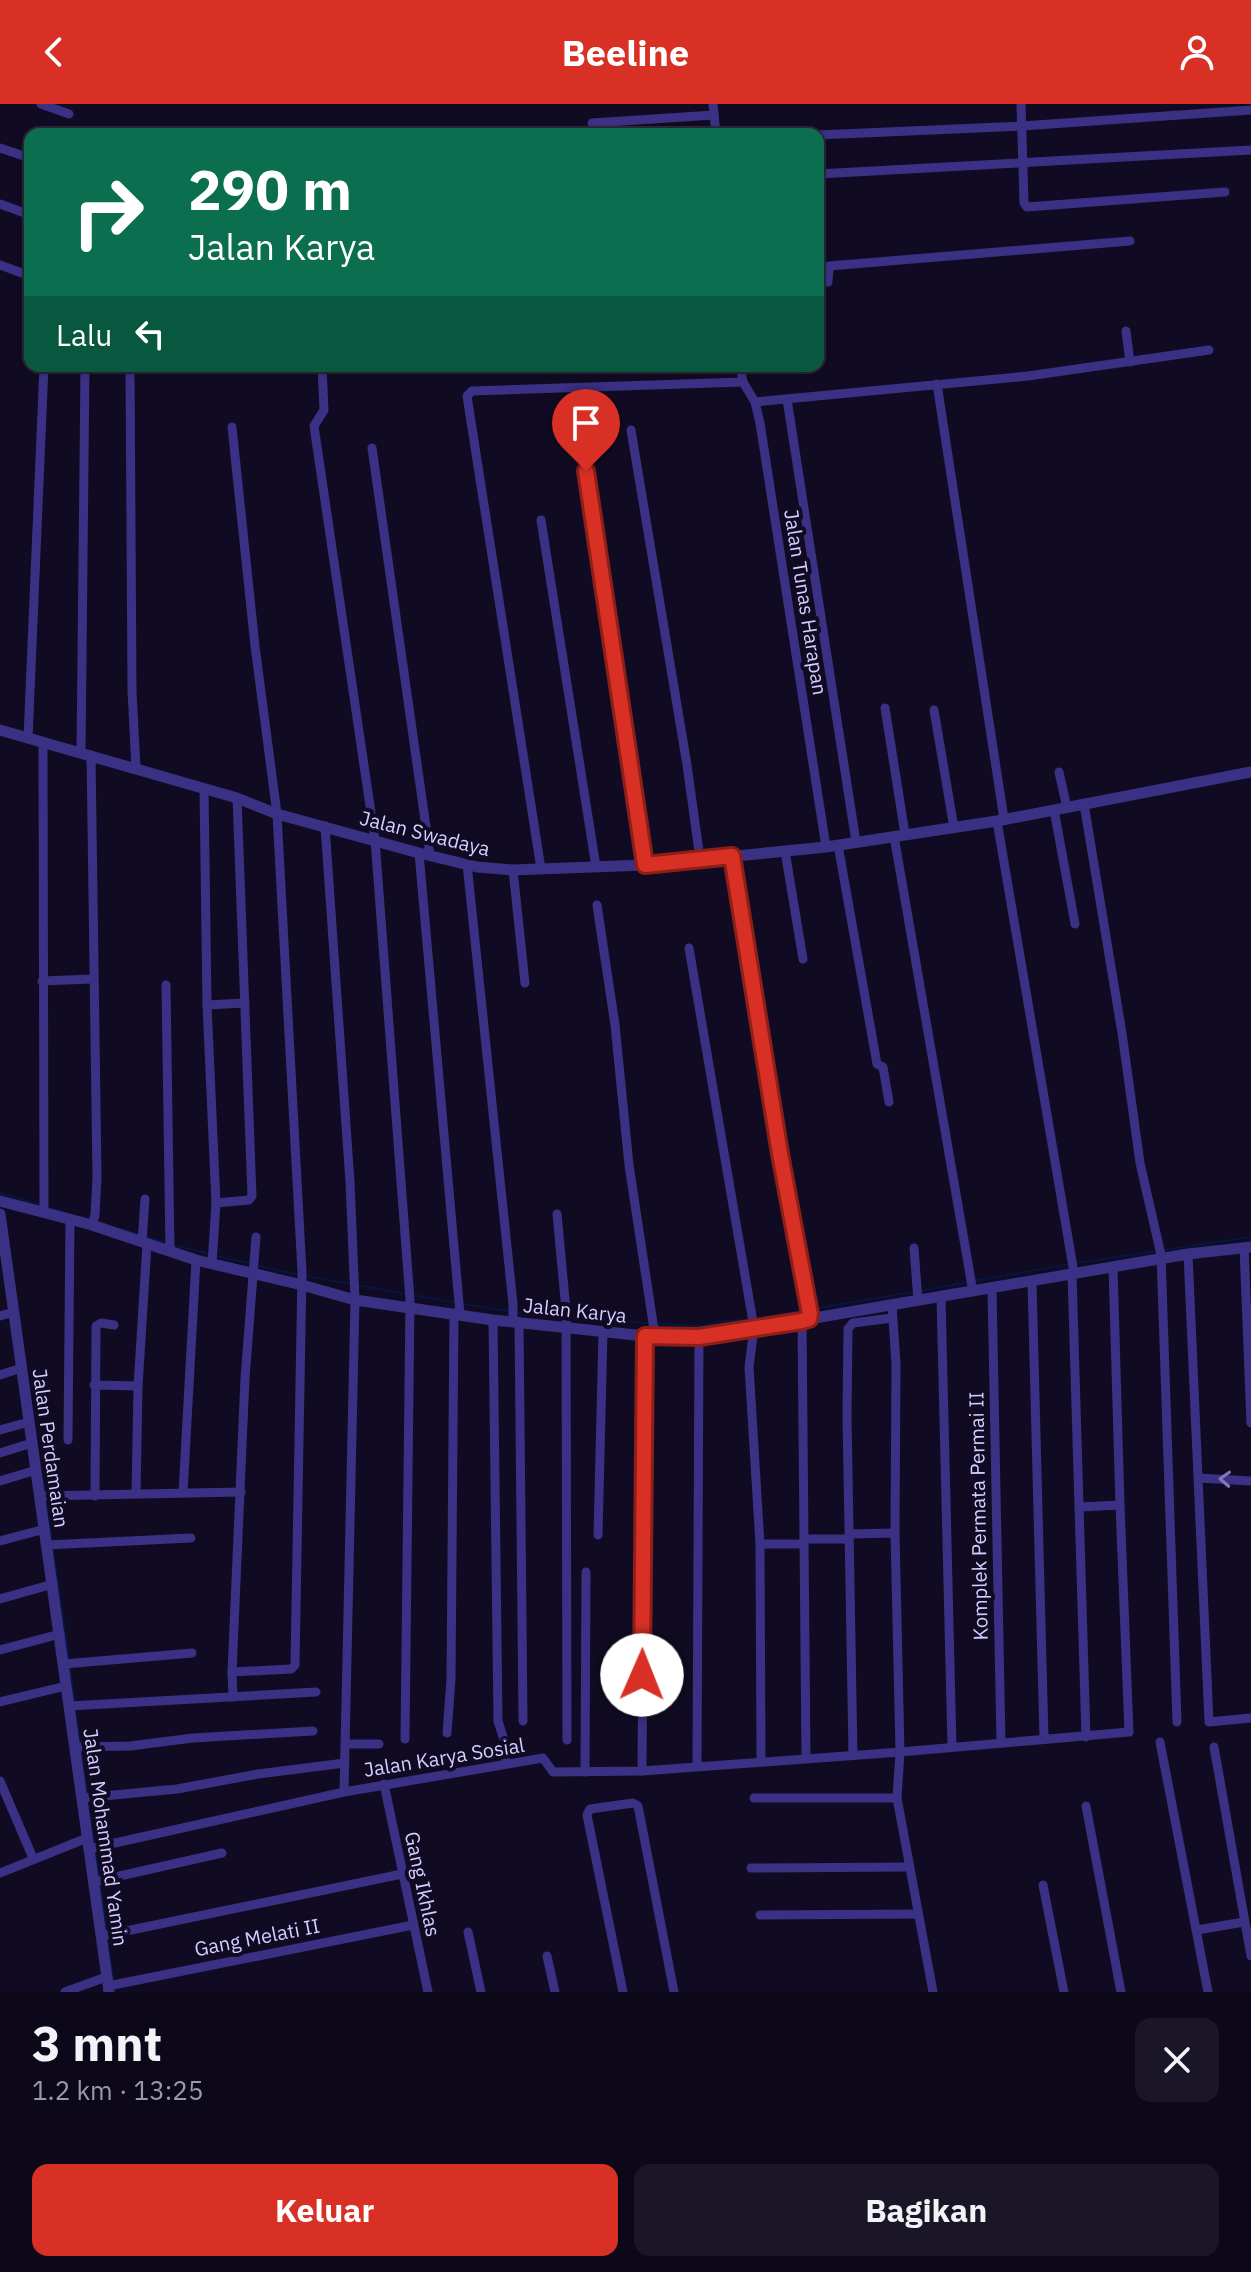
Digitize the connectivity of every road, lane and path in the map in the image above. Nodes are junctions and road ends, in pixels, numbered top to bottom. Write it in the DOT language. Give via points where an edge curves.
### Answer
graph roads {
  1 [pos="41,104"];
  2 [pos="1021,104"];
  3 [pos="714,110"];
  4 [pos="1251,110"];
  5 [pos="69,114"];
  6 [pos="592,123"];
  7 [pos="1022,126"];
  8 [pos="824,135"];
  9 [pos="0,148"];
  10 [pos="1251,150"];
  11 [pos="24,156"];
  12 [pos="1025,163"];
  13 [pos="824,174"];
  14 [pos="1225,192"];
  15 [pos="0,204"];
  16 [pos="24,213"];
  17 [pos="1130,241"];
  18 [pos="0,265"];
  19 [pos="24,274"];
  20 [pos="824,282"];
  21 [pos="1126,331"];
  22 [pos="1209,350"];
  23 [pos="1130,362"];
  24 [pos="44,372"];
  25 [pos="85,372"];
  26 [pos="130,372"];
  27 [pos="322,372"];
  28 [pos="741,372"];
  29 [pos="743,382"];
  30 [pos="937,384"];
  31 [pos="787,399"];
  32 [pos="755,402"];
  33 [pos="232,427"];
  34 [pos="631,430"];
  35 [pos="372,448"];
  36 [pos="586,471"];
  37 [pos="541,520"];
  38 [pos="885,708"];
  39 [pos="934,710"];
  40 [pos="0,730"];
  41 [pos="28,738"];
  42 [pos="43,742"];
  43 [pos="86,753"];
  44 [pos="136,768"];
  45 [pos="1059,772"];
  46 [pos="1251,772"];
  47 [pos="204,789"];
  48 [pos="237,798"];
  49 [pos="1084,804"];
  50 [pos="1067,808"];
  51 [pos="1054,810"];
  52 [pos="277,814"];
  53 [pos="1001,820"];
  54 [pos="325,826"];
  55 [pos="954,828"];
  56 [pos="900,835"];
  57 [pos="375,840"];
  58 [pos="856,842"];
  59 [pos="832,846"];
  60 [pos="785,851"];
  61 [pos="425,854"];
  62 [pos="732,856"];
  63 [pos="700,859"];
  64 [pos="467,864"];
  65 [pos="645,865"];
  66 [pos="596,867"];
  67 [pos="541,869"];
  68 [pos="513,870"];
  69 [pos="597,905"];
  70 [pos="1075,924"];
  71 [pos="689,948"];
  72 [pos="803,959"];
  73 [pos="92,979"];
  74 [pos="42,981"];
  75 [pos="525,983"];
  76 [pos="166,985"];
  77 [pos="245,1003"];
  78 [pos="207,1005"];
  79 [pos="889,1102"];
  80 [pos="145,1199"];
  81 [pos="3,1202"];
  82 [pos="216,1203"];
  83 [pos="44,1207"];
  84 [pos="557,1214"];
  85 [pos="0,1218"];
  86 [pos="70,1219"];
  87 [pos="93,1221"];
  88 [pos="256,1237"];
  89 [pos="145,1243"];
  90 [pos="170,1246"];
  91 [pos="1248,1247"];
  92 [pos="914,1248"];
  93 [pos="1188,1254"];
  94 [pos="1161,1257"];
  95 [pos="213,1258"];
  96 [pos="196,1260"];
  97 [pos="3,1262"];
  98 [pos="1113,1267"];
  99 [pos="254,1268"];
  100 [pos="1073,1272"];
  101 [pos="302,1279"];
  102 [pos="1032,1282"];
  103 [pos="972,1285"];
  104 [pos="992,1289"];
  105 [pos="918,1296"];
  106 [pos="354,1297"];
  107 [pos="941,1297"];
  108 [pos="410,1304"];
  109 [pos="892,1305"];
  110 [pos="14,1312"];
  111 [pos="458,1312"];
  112 [pos="807,1315"];
  113 [pos="0,1316"];
  114 [pos="892,1318"];
  115 [pos="566,1319"];
  116 [pos="493,1320"];
  117 [pos="515,1320"];
  118 [pos="753,1322"];
  119 [pos="114,1325"];
  120 [pos="603,1332"];
  121 [pos="651,1334"];
  122 [pos="699,1337"];
  123 [pos="21,1368"];
  124 [pos="0,1375"];
  125 [pos="94,1385"];
  126 [pos="138,1386"];
  127 [pos="29,1422"];
  128 [pos="1251,1423"];
  129 [pos="0,1430"];
  130 [pos="68,1440"];
  131 [pos="32,1443"];
  132 [pos="0,1453"];
  133 [pos="36,1470"];
  134 [pos="1199,1478"];
  135 [pos="0,1481"];
  136 [pos="1251,1481"];
  137 [pos="241,1492"];
  138 [pos="183,1493"];
  139 [pos="136,1494"];
  140 [pos="40,1496"];
  141 [pos="95,1496"];
  142 [pos="1120,1505"];
  143 [pos="1079,1507"];
  144 [pos="45,1529"];
  145 [pos="895,1533"];
  146 [pos="598,1535"];
  147 [pos="849,1537"];
  148 [pos="191,1538"];
  149 [pos="0,1541"];
  150 [pos="804,1541"];
  151 [pos="760,1544"];
  152 [pos="47,1545"];
  153 [pos="586,1572"];
  154 [pos="53,1584"];
  155 [pos="0,1599"];
  156 [pos="60,1634"];
  157 [pos="0,1650"];
  158 [pos="192,1653"];
  159 [pos="64,1664"];
  160 [pos="232,1672"];
  161 [pos="66,1686"];
  162 [pos="316,1692"];
  163 [pos="233,1697"];
  164 [pos="0,1702"];
  165 [pos="69,1706"];
  166 [pos="1251,1718"];
  167 [pos="523,1721"];
  168 [pos="1177,1722"];
  169 [pos="313,1731"];
  170 [pos="447,1733"];
  171 [pos="1086,1737"];
  172 [pos="405,1739"];
  173 [pos="1044,1739"];
  174 [pos="567,1740"];
  175 [pos="1160,1742"];
  176 [pos="1001,1743"];
  177 [pos="346,1744"];
  178 [pos="379,1744"];
  179 [pos="79,1747"];
  180 [pos="952,1747"];
  181 [pos="1214,1747"];
  182 [pos="900,1752"];
  183 [pos="853,1755"];
  184 [pos="806,1758"];
  185 [pos="761,1761"];
  186 [pos="345,1763"];
  187 [pos="506,1764"];
  188 [pos="697,1766"];
  189 [pos="642,1771"];
  190 [pos="585,1772"];
  191 [pos="0,1781"];
  192 [pos="384,1784"];
  193 [pos="344,1792"];
  194 [pos="82,1798"];
  195 [pos="754,1798"];
  196 [pos="897,1798"];
  197 [pos="1086,1806"];
  198 [pos="88,1843"];
  199 [pos="222,1853"];
  200 [pos="33,1858"];
  201 [pos="909,1867"];
  202 [pos="751,1868"];
  203 [pos="0,1873"];
  204 [pos="402,1874"];
  205 [pos="93,1882"];
  206 [pos="1043,1885"];
  207 [pos="918,1914"];
  208 [pos="760,1915"];
  209 [pos="1244,1922"];
  210 [pos="413,1925"];
  211 [pos="1197,1930"];
  212 [pos="468,1932"];
  213 [pos="102,1936"];
  214 [pos="547,1956"];
  215 [pos="1251,1956"];
  216 [pos="108,1985"];
  217 [pos="424,1991"];
  218 [pos="65,1992"];
  219 [pos="481,1992"];
  220 [pos="555,1992"];
  221 [pos="623,1992"];
  222 [pos="674,1992"];
  223 [pos="933,1992"];
  224 [pos="1064,1992"];
  225 [pos="1121,1992"];
  226 [pos="1208,1992"];
  1 -- 5 [label="street"];
  2 -- 7 [label="street"];
  3 -- 6 [label="street"];
  4 -- 7 [label="street"];
  7 -- 8 [label="street"];
  7 -- 12 [label="street"];
  9 -- 11 [label="street"];
  10 -- 12 [label="street"];
  12 -- 13 [label="street"];
  12 -- 14 [label="street" via="1027,207"];
  15 -- 16 [label="street"];
  17 -- 20 [label="street" via="829,266"];
  18 -- 19 [label="street"];
  21 -- 23 [label="street"];
  22 -- 23 [label="street"];
  23 -- 30 [label="street"];
  24 -- 41 [label="street"];
  25 -- 43 [label="street"];
  26 -- 44 [label="street"];
  27 -- 57 [label="street" via="324,410 314,426"];
  28 -- 29 [label="street, Jalan Tunas Harapan"];
  29 -- 32 [label="street, Jalan Tunas Harapan"];
  29 -- 67 [label="street" via="486,390 467,396"];
  30 -- 31 [label="street"];
  30 -- 53 [label="street"];
  31 -- 32 [label="street"];
  31 -- 58 [label="street"];
  32 -- 59 [label="street, Jalan Tunas Harapan"];
  33 -- 52 [label="street"];
  34 -- 63 [label="street"];
  35 -- 61 [label="street"];
  36 -- 65 [label="street"];
  37 -- 66 [label="street"];
  38 -- 56 [label="street"];
  39 -- 55 [label="street"];
  40 -- 41 [label="street, Jalan Swadaya"];
  41 -- 42 [label="street, Jalan Swadaya"];
  42 -- 43 [label="street, Jalan Swadaya"];
  42 -- 74 [label="street"];
  43 -- 44 [label="street, Jalan Swadaya"];
  43 -- 73 [label="street"];
  44 -- 47 [label="street, Jalan Swadaya"];
  45 -- 50 [label="street"];
  46 -- 49 [label="street, Jalan Swadaya"];
  47 -- 48 [label="street, Jalan Swadaya"];
  47 -- 78 [label="street"];
  48 -- 52 [label="street, Jalan Swadaya"];
  48 -- 77 [label="street"];
  49 -- 50 [label="street, Jalan Swadaya"];
  49 -- 94 [label="street" via="1140,1163"];
  50 -- 51 [label="street, Jalan Swadaya"];
  51 -- 53 [label="street, Jalan Swadaya"];
  51 -- 70 [label="street"];
  52 -- 54 [label="street, Jalan Swadaya"];
  52 -- 101 [label="street"];
  53 -- 55 [label="street, Jalan Swadaya"];
  53 -- 100 [label="street"];
  54 -- 57 [label="street, Jalan Swadaya"];
  54 -- 106 [label="street"];
  55 -- 56 [label="street, Jalan Swadaya"];
  56 -- 58 [label="street, Jalan Swadaya"];
  56 -- 103 [label="street"];
  57 -- 61 [label="street, Jalan Swadaya"];
  57 -- 108 [label="street"];
  58 -- 59 [label="street, Jalan Swadaya"];
  59 -- 60 [label="street, Jalan Swadaya"];
  59 -- 79 [label="street, Jalan Tunas Harapan"];
  60 -- 62 [label="street, Jalan Swadaya"];
  60 -- 72 [label="street"];
  61 -- 64 [label="street, Jalan Swadaya"];
  61 -- 111 [label="street"];
  62 -- 63 [label="street, Jalan Swadaya"];
  62 -- 112 [label="street"];
  63 -- 65 [label="street, Jalan Swadaya"];
  64 -- 68 [label="street, Jalan Swadaya"];
  64 -- 117 [label="street"];
  65 -- 66 [label="street, Jalan Swadaya"];
  66 -- 67 [label="street, Jalan Swadaya"];
  67 -- 68 [label="street, Jalan Swadaya"];
  68 -- 75 [label="street"];
  69 -- 121 [label="street"];
  71 -- 118 [label="street"];
  73 -- 74 [label="street"];
  73 -- 87 [label="street"];
  74 -- 83 [label="street"];
  76 -- 90 [label="street"];
  77 -- 78 [label="street"];
  77 -- 82 [label="street" via="252,1196"];
  78 -- 82 [label="street"];
  80 -- 89 [label="street"];
  81 -- 83 [label="street, Jalan Karya"];
  82 -- 95 [label="street"];
  83 -- 86 [label="street, Jalan Karya"];
  84 -- 115 [label="street"];
  85 -- 97 [label="street, Jalan Perdamaian"];
  86 -- 87 [label="street, Jalan Karya"];
  86 -- 130 [label="street"];
  87 -- 89 [label="street, Jalan Karya"];
  88 -- 99 [label="street"];
  89 -- 90 [label="street, Jalan Karya"];
  89 -- 126 [label="street"];
  90 -- 96 [label="street, Jalan Karya"];
  91 -- 93 [label="street, Jalan Karya"];
  91 -- 128 [label="street"];
  92 -- 105 [label="street"];
  93 -- 94 [label="street, Jalan Karya"];
  93 -- 134 [label="street"];
  94 -- 98 [label="street, Jalan Karya"];
  94 -- 168 [label="street"];
  95 -- 96 [label="street, Jalan Karya"];
  95 -- 99 [label="street, Jalan Karya"];
  96 -- 138 [label="street"];
  97 -- 110 [label="street, Jalan Perdamaian"];
  98 -- 100 [label="street, Jalan Karya"];
  98 -- 142 [label="street"];
  99 -- 101 [label="street, Jalan Karya"];
  99 -- 137 [label="street"];
  100 -- 102 [label="street, Jalan Karya"];
  100 -- 143 [label="street"];
  101 -- 106 [label="street, Jalan Karya"];
  101 -- 160 [label="street" via="295,1665"];
  102 -- 104 [label="street, Jalan Karya"];
  102 -- 173 [label="street"];
  103 -- 104 [label="street, Jalan Karya"];
  103 -- 107 [label="street, Jalan Karya"];
  104 -- 176 [label="street, Komplek Permata Permai II"];
  105 -- 107 [label="street, Jalan Karya"];
  105 -- 109 [label="street, Jalan Karya"];
  106 -- 108 [label="street, Jalan Karya"];
  106 -- 177 [label="street"];
  107 -- 180 [label="street"];
  108 -- 111 [label="street, Jalan Karya"];
  108 -- 172 [label="street"];
  109 -- 112 [label="street, Jalan Karya"];
  109 -- 114 [label="street"];
  110 -- 113 [label="street"];
  110 -- 123 [label="street, Jalan Perdamaian"];
  111 -- 116 [label="street, Jalan Karya"];
  111 -- 170 [label="street"];
  112 -- 118 [label="street, Jalan Karya"];
  112 -- 150 [label="street"];
  114 -- 145 [label="street"];
  114 -- 147 [label="street" via="853,1323 848,1329"];
  115 -- 117 [label="street, Jalan Karya"];
  115 -- 120 [label="street, Jalan Karya"];
  115 -- 174 [label="street"];
  116 -- 117 [label="street, Jalan Karya"];
  116 -- 187 [label="street" via="498,1721"];
  117 -- 167 [label="street"];
  118 -- 122 [label="street, Jalan Karya"];
  118 -- 151 [label="street" via="749,1367"];
  119 -- 125 [label="street" via="96,1326"];
  120 -- 121 [label="street, Jalan Karya"];
  120 -- 146 [label="street"];
  121 -- 122 [label="street, Jalan Karya"];
  121 -- 189 [label="street"];
  122 -- 188 [label="street"];
  123 -- 124 [label="street"];
  123 -- 127 [label="street, Jalan Perdamaian"];
  125 -- 126 [label="street"];
  125 -- 141 [label="street"];
  126 -- 139 [label="street"];
  127 -- 129 [label="street"];
  127 -- 131 [label="street, Jalan Perdamaian"];
  131 -- 132 [label="street"];
  131 -- 133 [label="street, Jalan Perdamaian"];
  133 -- 135 [label="street"];
  133 -- 140 [label="street, Jalan Perdamaian"];
  136 -- 134 [label="street, one-way"];
  134 -- 166 [label="street" via="1209,1722"];
  137 -- 138 [label="street"];
  137 -- 160 [label="street"];
  138 -- 139 [label="street"];
  139 -- 141 [label="street"];
  140 -- 141 [label="street"];
  140 -- 144 [label="street, Jalan Perdamaian"];
  142 -- 143 [label="street"];
  142 -- 171 [label="street, Jalan Karya Sosial" via="1129,1732"];
  143 -- 171 [label="street"];
  144 -- 149 [label="street"];
  144 -- 152 [label="street, Jalan Perdamaian"];
  145 -- 147 [label="street"];
  145 -- 182 [label="street"];
  147 -- 150 [label="street"];
  147 -- 183 [label="street"];
  148 -- 152 [label="street"];
  150 -- 151 [label="street"];
  150 -- 184 [label="street"];
  151 -- 185 [label="street"];
  152 -- 154 [label="street, Jalan Perdamaian"];
  153 -- 190 [label="street"];
  154 -- 155 [label="street"];
  154 -- 156 [label="street, Jalan Perdamaian"];
  156 -- 157 [label="street"];
  156 -- 159 [label="street, Jalan Perdamaian"];
  158 -- 159 [label="street"];
  159 -- 161 [label="street, Jalan Perdamaian"];
  160 -- 163 [label="street"];
  161 -- 164 [label="street"];
  161 -- 165 [label="street, Jalan Mohammad Yamin"];
  162 -- 163 [label="street"];
  163 -- 165 [label="street"];
  165 -- 179 [label="street, Jalan Mohammad Yamin"];
  169 -- 179 [label="street"];
  171 -- 173 [label="street, Jalan Karya Sosial"];
  173 -- 176 [label="street, Jalan Karya Sosial"];
  175 -- 211 [label="street"];
  176 -- 180 [label="street, Jalan Karya Sosial"];
  177 -- 178 [label="street"];
  177 -- 186 [label="street"];
  179 -- 194 [label="street, Jalan Mohammad Yamin"];
  180 -- 182 [label="street, Jalan Karya Sosial"];
  181 -- 209 [label="street"];
  182 -- 183 [label="street, Jalan Karya Sosial"];
  182 -- 196 [label="street"];
  183 -- 184 [label="street, Jalan Karya Sosial"];
  184 -- 185 [label="street, Jalan Karya Sosial"];
  185 -- 188 [label="street, Jalan Karya Sosial"];
  186 -- 193 [label="street"];
  186 -- 194 [label="street"];
  187 -- 190 [label="street, Jalan Karya Sosial" via="543,1758 551,1771"];
  187 -- 192 [label="street, Jalan Karya Sosial"];
  188 -- 189 [label="street, Jalan Karya Sosial"];
  189 -- 190 [label="street, Jalan Karya Sosial"];
  191 -- 200 [label="street"];
  192 -- 193 [label="street, Jalan Karya Sosial"];
  192 -- 204 [label="street, Gang Ikhlas"];
  193 -- 198 [label="street, Jalan Karya Sosial"];
  194 -- 198 [label="street, Jalan Mohammad Yamin"];
  195 -- 196 [label="street"];
  196 -- 201 [label="street"];
  197 -- 225 [label="street"];
  198 -- 200 [label="street, Jalan Karya Sosial"];
  198 -- 205 [label="street, Jalan Mohammad Yamin"];
  199 -- 205 [label="street"];
  200 -- 203 [label="street, Jalan Karya Sosial"];
  201 -- 202 [label="street"];
  201 -- 207 [label="street"];
  204 -- 210 [label="street, Gang Ikhlas"];
  204 -- 213 [label="street"];
  205 -- 213 [label="street, Jalan Mohammad Yamin"];
  206 -- 224 [label="street"];
  207 -- 208 [label="street"];
  207 -- 223 [label="street"];
  209 -- 211 [label="street"];
  209 -- 215 [label="street"];
  210 -- 216 [label="street, Gang Melati II"];
  210 -- 217 [label="street, Gang Ikhlas"];
  211 -- 226 [label="street"];
  212 -- 219 [label="street"];
  213 -- 216 [label="street, Jalan Mohammad Yamin"];
  214 -- 220 [label="street"];
  216 -- 218 [label="street, Gang Melati II"];
  221 -- 222 [label="street" via="587,1815 590,1809 633,1803 638,1806"];
}
